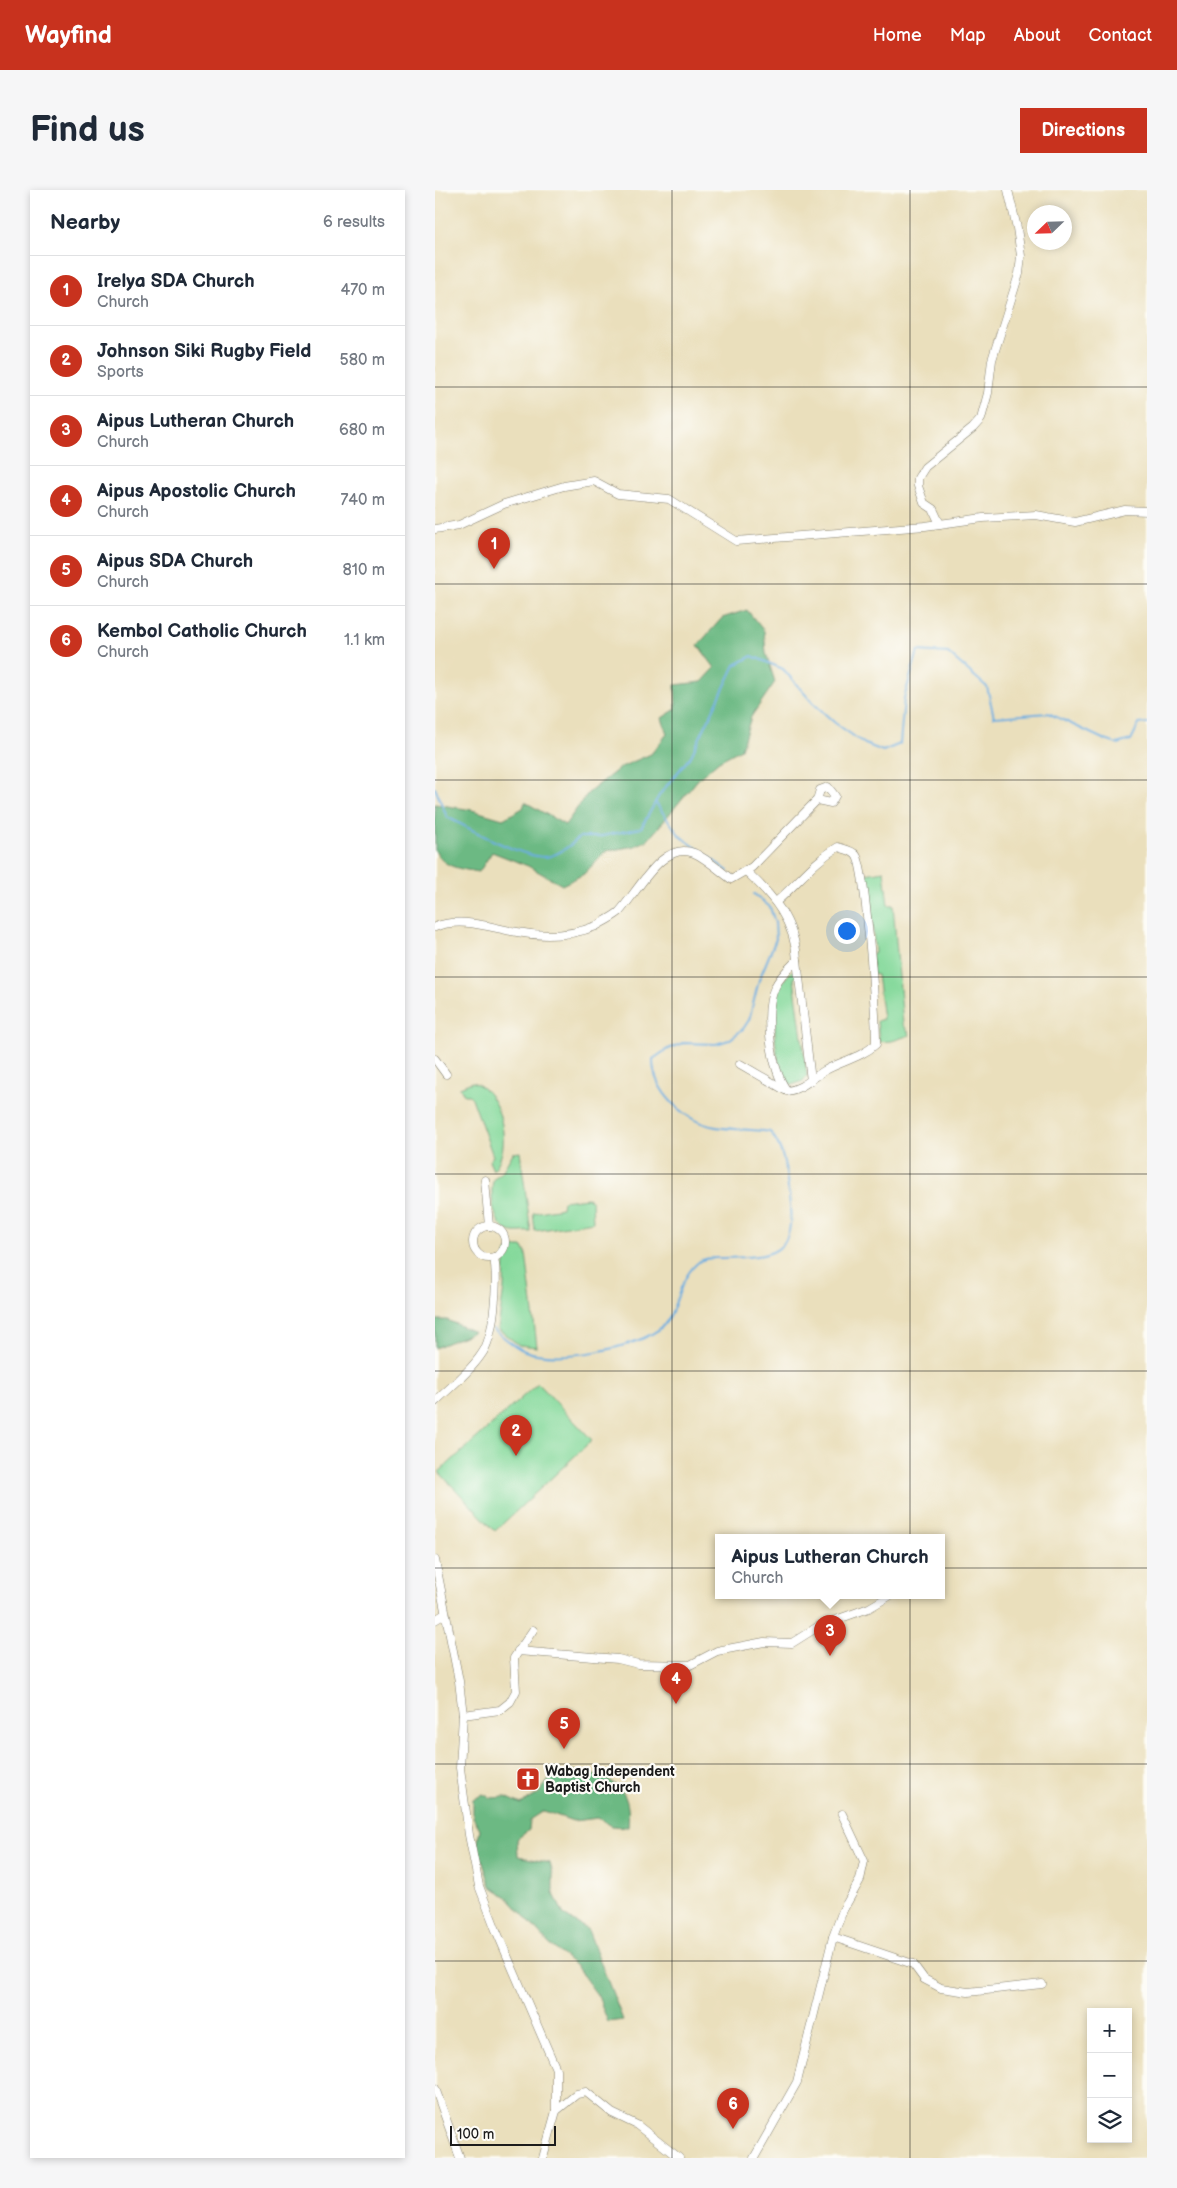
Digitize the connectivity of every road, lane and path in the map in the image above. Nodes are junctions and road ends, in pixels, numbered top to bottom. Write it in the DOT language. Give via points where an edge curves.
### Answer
graph roads {
  1 [pos="1008,190"];
  2 [pos="1147,511"];
  3 [pos="940,524"];
  4 [pos="435,529"];
  5 [pos="817,800"];
  6 [pos="746,870"];
  7 [pos="776,902"];
  8 [pos="435,927"];
  9 [pos="797,960"];
  10 [pos="435,1059"];
  11 [pos="740,1064"];
  12 [pos="446,1074"];
  13 [pos="811,1081"];
  14 [pos="787,1091"];
  15 [pos="485,1180"];
  16 [pos="489,1226"];
  17 [pos="494,1257"];
  18 [pos="435,1402"];
  19 [pos="435,1560"];
  20 [pos="884,1599"];
  21 [pos="445,1614"];
  22 [pos="435,1620"];
  23 [pos="533,1630"];
  24 [pos="519,1651"];
  25 [pos="463,1715"];
  26 [pos="842,1814"];
  27 [pos="833,1937"];
  28 [pos="1043,1984"];
  29 [pos="435,2088"];
  30 [pos="556,2111"];
  31 [pos="460,2158"];
  32 [pos="543,2158"];
  33 [pos="679,2158"];
  34 [pos="754,2158"];
  1 -- 3 [label="street" via="1021,256 1019,274 992,360 981,419 925,467 918,478 924,503 933,509"];
  2 -- 3 [label="street" via="1125,510 1075,522 1036,516"];
  3 -- 4 [label="street" via="736,541 669,499 618,494 594,481 513,501 459,525"];
  5 -- 6 [label="street"];
  6 -- 7 [label="street"];
  6 -- 8 [label="street" via="731,879 695,853 670,852 617,914 596,926 546,935 461,922"];
  7 -- 9 [label="street" via="786,917 796,944"];
  7 -- 13 [label="street" via="817,860 833,850 839,847 856,855 871,969 876,1044 867,1052"];
  9 -- 13 [label="street"];
  9 -- 14 [label="street" via="775,986 769,1006 775,1062"];
  10 -- 12 [label="street"];
  11 -- 14 [label="street"];
  13 -- 14 [label="street" via="797,1090"];
  15 -- 16 [label="street"];
  16 -- 17 [label="street" via="499,1228 505,1242 502,1251"];
  16 -- 17 [label="street" via="476,1234 474,1244 483,1256"];
  17 -- 18 [label="street" via="497,1273 494,1315 483,1354"];
  19 -- 21 [label="street"];
  20 -- 24 [label="street" via="819,1626 792,1643 764,1642 717,1651 690,1665 638,1664 618,1659"];
  21 -- 22 [label="street"];
  21 -- 25 [label="street"];
  23 -- 24 [label="street"];
  24 -- 25 [label="street" via="514,1658 516,1691 510,1702 500,1710"];
  25 -- 30 [label="street" via="460,1768 479,1886 555,2069"];
  26 -- 27 [label="street" via="864,1860 860,1880 843,1910"];
  27 -- 28 [label="street" via="913,1964 924,1980 941,1988 968,1992"];
  27 -- 34 [label="street" via="797,2082"];
  29 -- 31 [label="street"];
  30 -- 32 [label="street"];
  30 -- 33 [label="street" via="577,2094 586,2092 612,2113 637,2125"];
}
